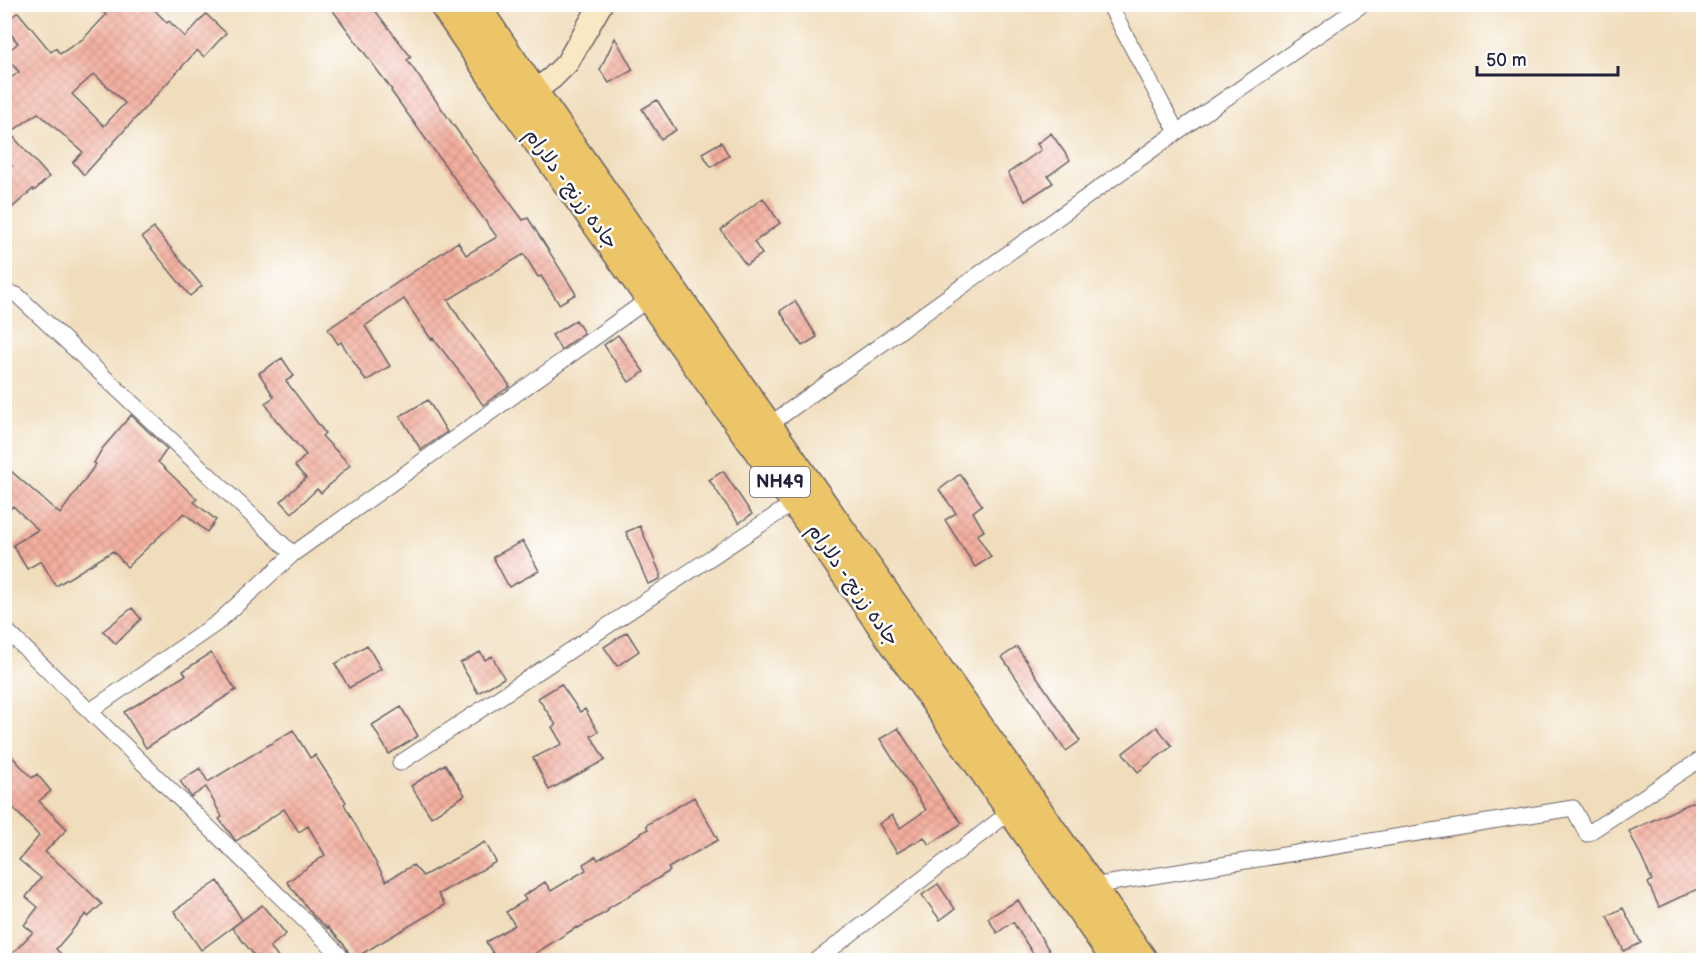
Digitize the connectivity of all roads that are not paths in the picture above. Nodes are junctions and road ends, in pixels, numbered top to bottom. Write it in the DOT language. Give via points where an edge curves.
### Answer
graph roads {
  1 [pos="601,4"];
  2 [pos="1109,4"];
  3 [pos="1363,4"];
  4 [pos="458,7"];
  5 [pos="523,99"];
  6 [pos="1177,132"];
  7 [pos="4,292"];
  8 [pos="650,298"];
  9 [pos="769,425"];
  10 [pos="795,502"];
  11 [pos="293,554"];
  12 [pos="4,628"];
  13 [pos="90,711"];
  14 [pos="1704,757"];
  15 [pos="400,763"];
  16 [pos="1020,804"];
  17 [pos="1092,886"];
  18 [pos="342,960"];
  19 [pos="817,960"];
  20 [pos="1116,960"];
  21 [pos="1143,960"];
  1 -- 5 [label="street" via="567,63"];
  2 -- 6 [label="street"];
  3 -- 6 [label="street"];
  4 -- 5 [label="highway, جاده زرنج - دلارام / NH49"];
  5 -- 8 [label="highway, جاده زرنج - دلارام / NH49"];
  5 -- 9 [label="highway, جاده زرنج - دلارام / NH49"];
  6 -- 9 [label="street"];
  7 -- 11 [label="street" via="17,295"];
  8 -- 10 [label="highway, جاده زرنج - دلارام / NH49"];
  8 -- 11 [label="street"];
  9 -- 16 [label="highway, جاده زرنج - دلارام / NH49"];
  10 -- 15 [label="street"];
  10 -- 16 [label="highway, جاده زرنج - دلارام / NH49"];
  11 -- 13 [label="street" via="217,623"];
  12 -- 13 [label="street"];
  13 -- 18 [label="street"];
  14 -- 17 [label="street" via="1587,834 1573,808"];
  16 -- 17 [label="highway, جاده زرنج - دلارام / NH49"];
  16 -- 19 [label="street"];
  16 -- 20 [label="highway, جاده زرنج - دلارام / NH49"];
  17 -- 21 [label="highway, جاده زرنج - دلارام / NH49"];
}
